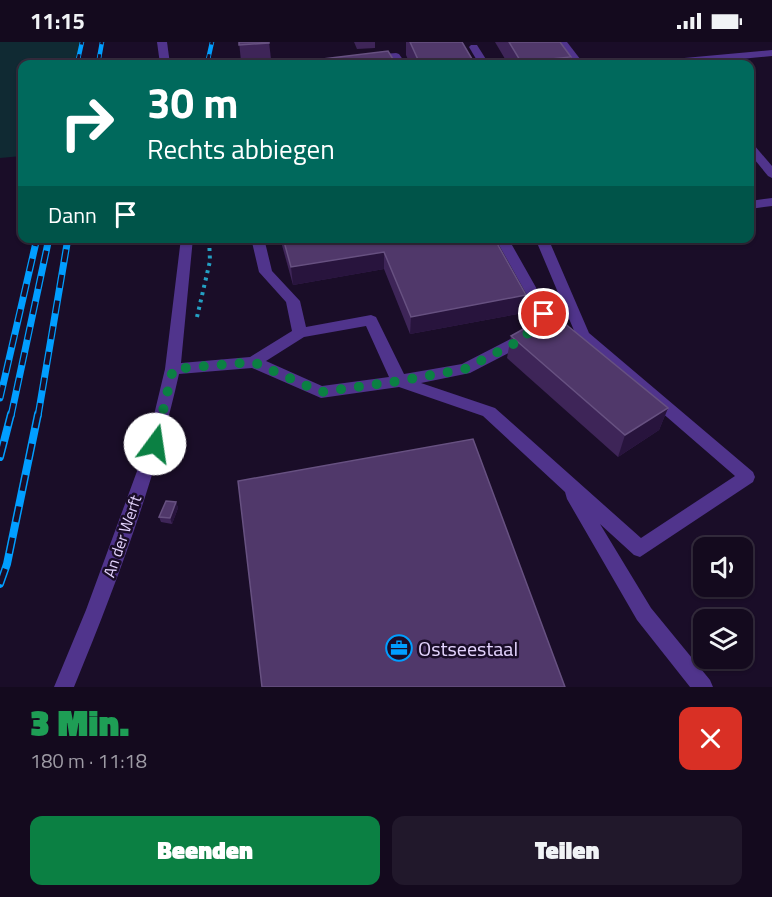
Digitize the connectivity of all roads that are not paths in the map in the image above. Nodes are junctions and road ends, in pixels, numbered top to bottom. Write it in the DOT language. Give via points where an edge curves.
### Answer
graph roads {
  1 [pos="162,42"];
  2 [pos="562,42"];
  3 [pos="474,47"];
  4 [pos="772,53"];
  5 [pos="361,59"];
  6 [pos="164,60"];
  7 [pos="398,60"];
  8 [pos="482,60"];
  9 [pos="576,60"];
  10 [pos="708,60"];
  11 [pos="754,152"];
  12 [pos="772,174"];
  13 [pos="772,202"];
  14 [pos="754,204"];
  15 [pos="186,243"];
  16 [pos="258,243"];
  17 [pos="504,243"];
  18 [pos="543,243"];
  19 [pos="300,333"];
  20 [pos="253,362"];
  21 [pos="173,369"];
  22 [pos="399,381"];
  23 [pos="565,481"];
  24 [pos="64,687"];
  25 [pos="703,687"];
  1 -- 6 [label="street"];
  2 -- 9 [label="street"];
  3 -- 8 [label="street"];
  4 -- 10 [label="street"];
  5 -- 7 [label="street" via="396,56"];
  11 -- 12 [label="street"];
  13 -- 14 [label="street"];
  15 -- 21 [label="street, An der Werft"];
  16 -- 19 [label="street" via="266,272 293,301"];
  17 -- 22 [label="street" via="544,314 523,339 465,369"];
  18 -- 23 [label="street" via="583,336 747,477 640,549"];
  19 -- 20 [label="street"];
  19 -- 22 [label="street" via="371,320"];
  20 -- 21 [label="street"];
  20 -- 22 [label="street" via="321,392"];
  21 -- 24 [label="street, An der Werft" via="155,444"];
  22 -- 23 [label="street" via="489,412"];
  23 -- 25 [label="street" via="644,614"];
}
